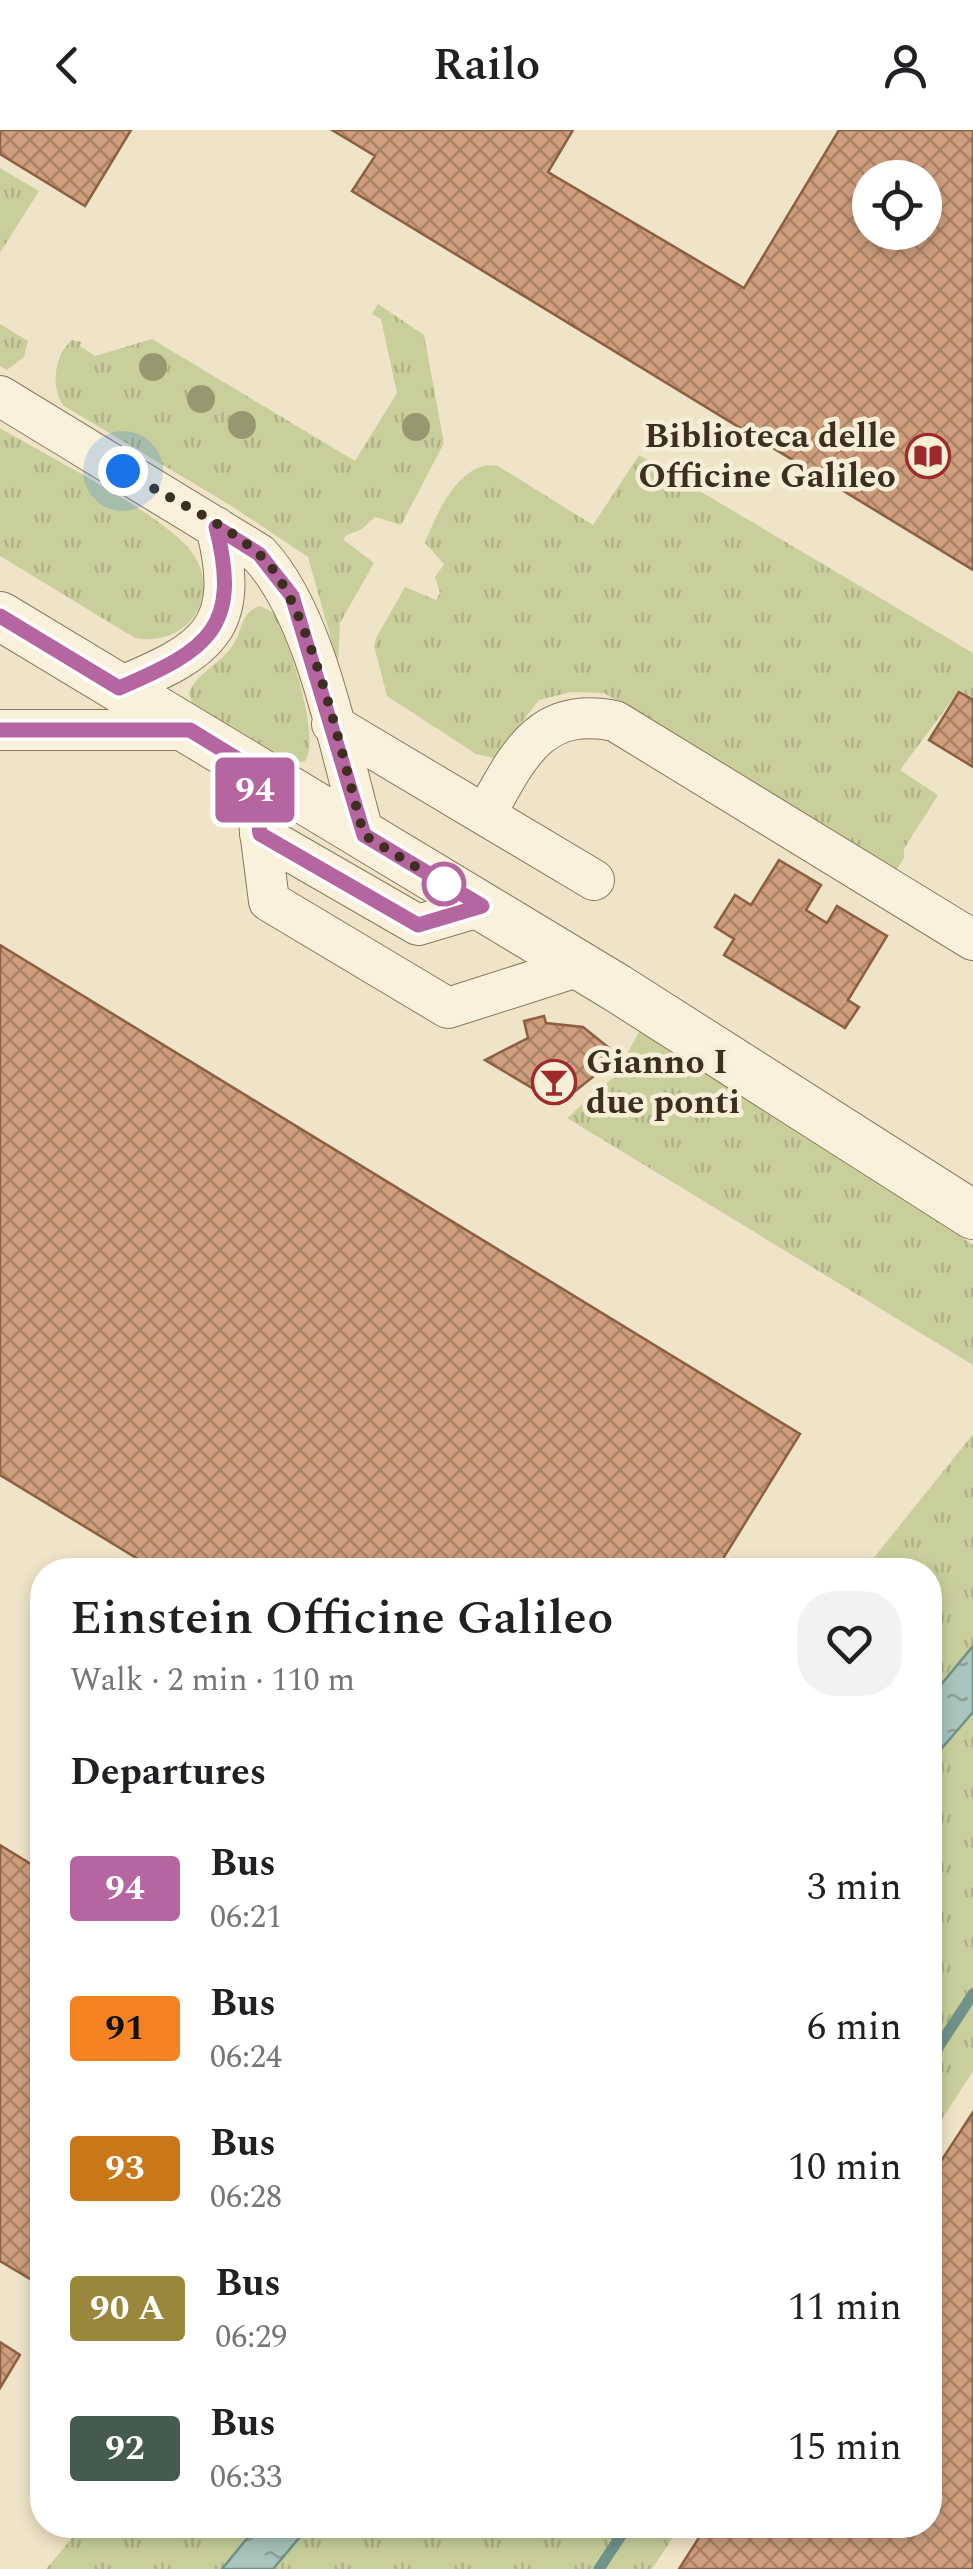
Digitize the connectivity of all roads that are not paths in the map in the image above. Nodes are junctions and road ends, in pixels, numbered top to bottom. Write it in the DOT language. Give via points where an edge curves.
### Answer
graph roads {
  1 [pos="0,396"];
  2 [pos="216,527"];
  3 [pos="0,616"];
  4 [pos="119,688"];
  5 [pos="332,724"];
  6 [pos="0,730"];
  7 [pos="190,730"];
  8 [pos="252,768"];
  9 [pos="485,816"];
  10 [pos="260,834"];
  11 [pos="364,835"];
  12 [pos="594,880"];
  13 [pos="482,906"];
  14 [pos="973,940"];
  15 [pos="580,966"];
  16 [pos="973,1215"];
  1 -- 2 [label="street"];
  2 -- 4 [label="street" via="224,560 223,613 193,650"];
  2 -- 5 [label="street" via="259,554 292,596"];
  3 -- 4 [label="street"];
  4 -- 7 [label="street"];
  5 -- 9 [label="street"];
  5 -- 11 [label="street"];
  6 -- 7 [label="street"];
  7 -- 8 [label="street"];
  8 -- 10 [label="street"];
  8 -- 11 [label="street"];
  9 -- 12 [label="street"];
  9 -- 14 [label="street" via="523,748 545,730 588,716 615,722"];
  10 -- 13 [label="street" via="418,925"];
  10 -- 15 [label="street" via="269,901 448,1008"];
  11 -- 13 [label="street"];
  13 -- 15 [label="street"];
  15 -- 16 [label="street"];
}
